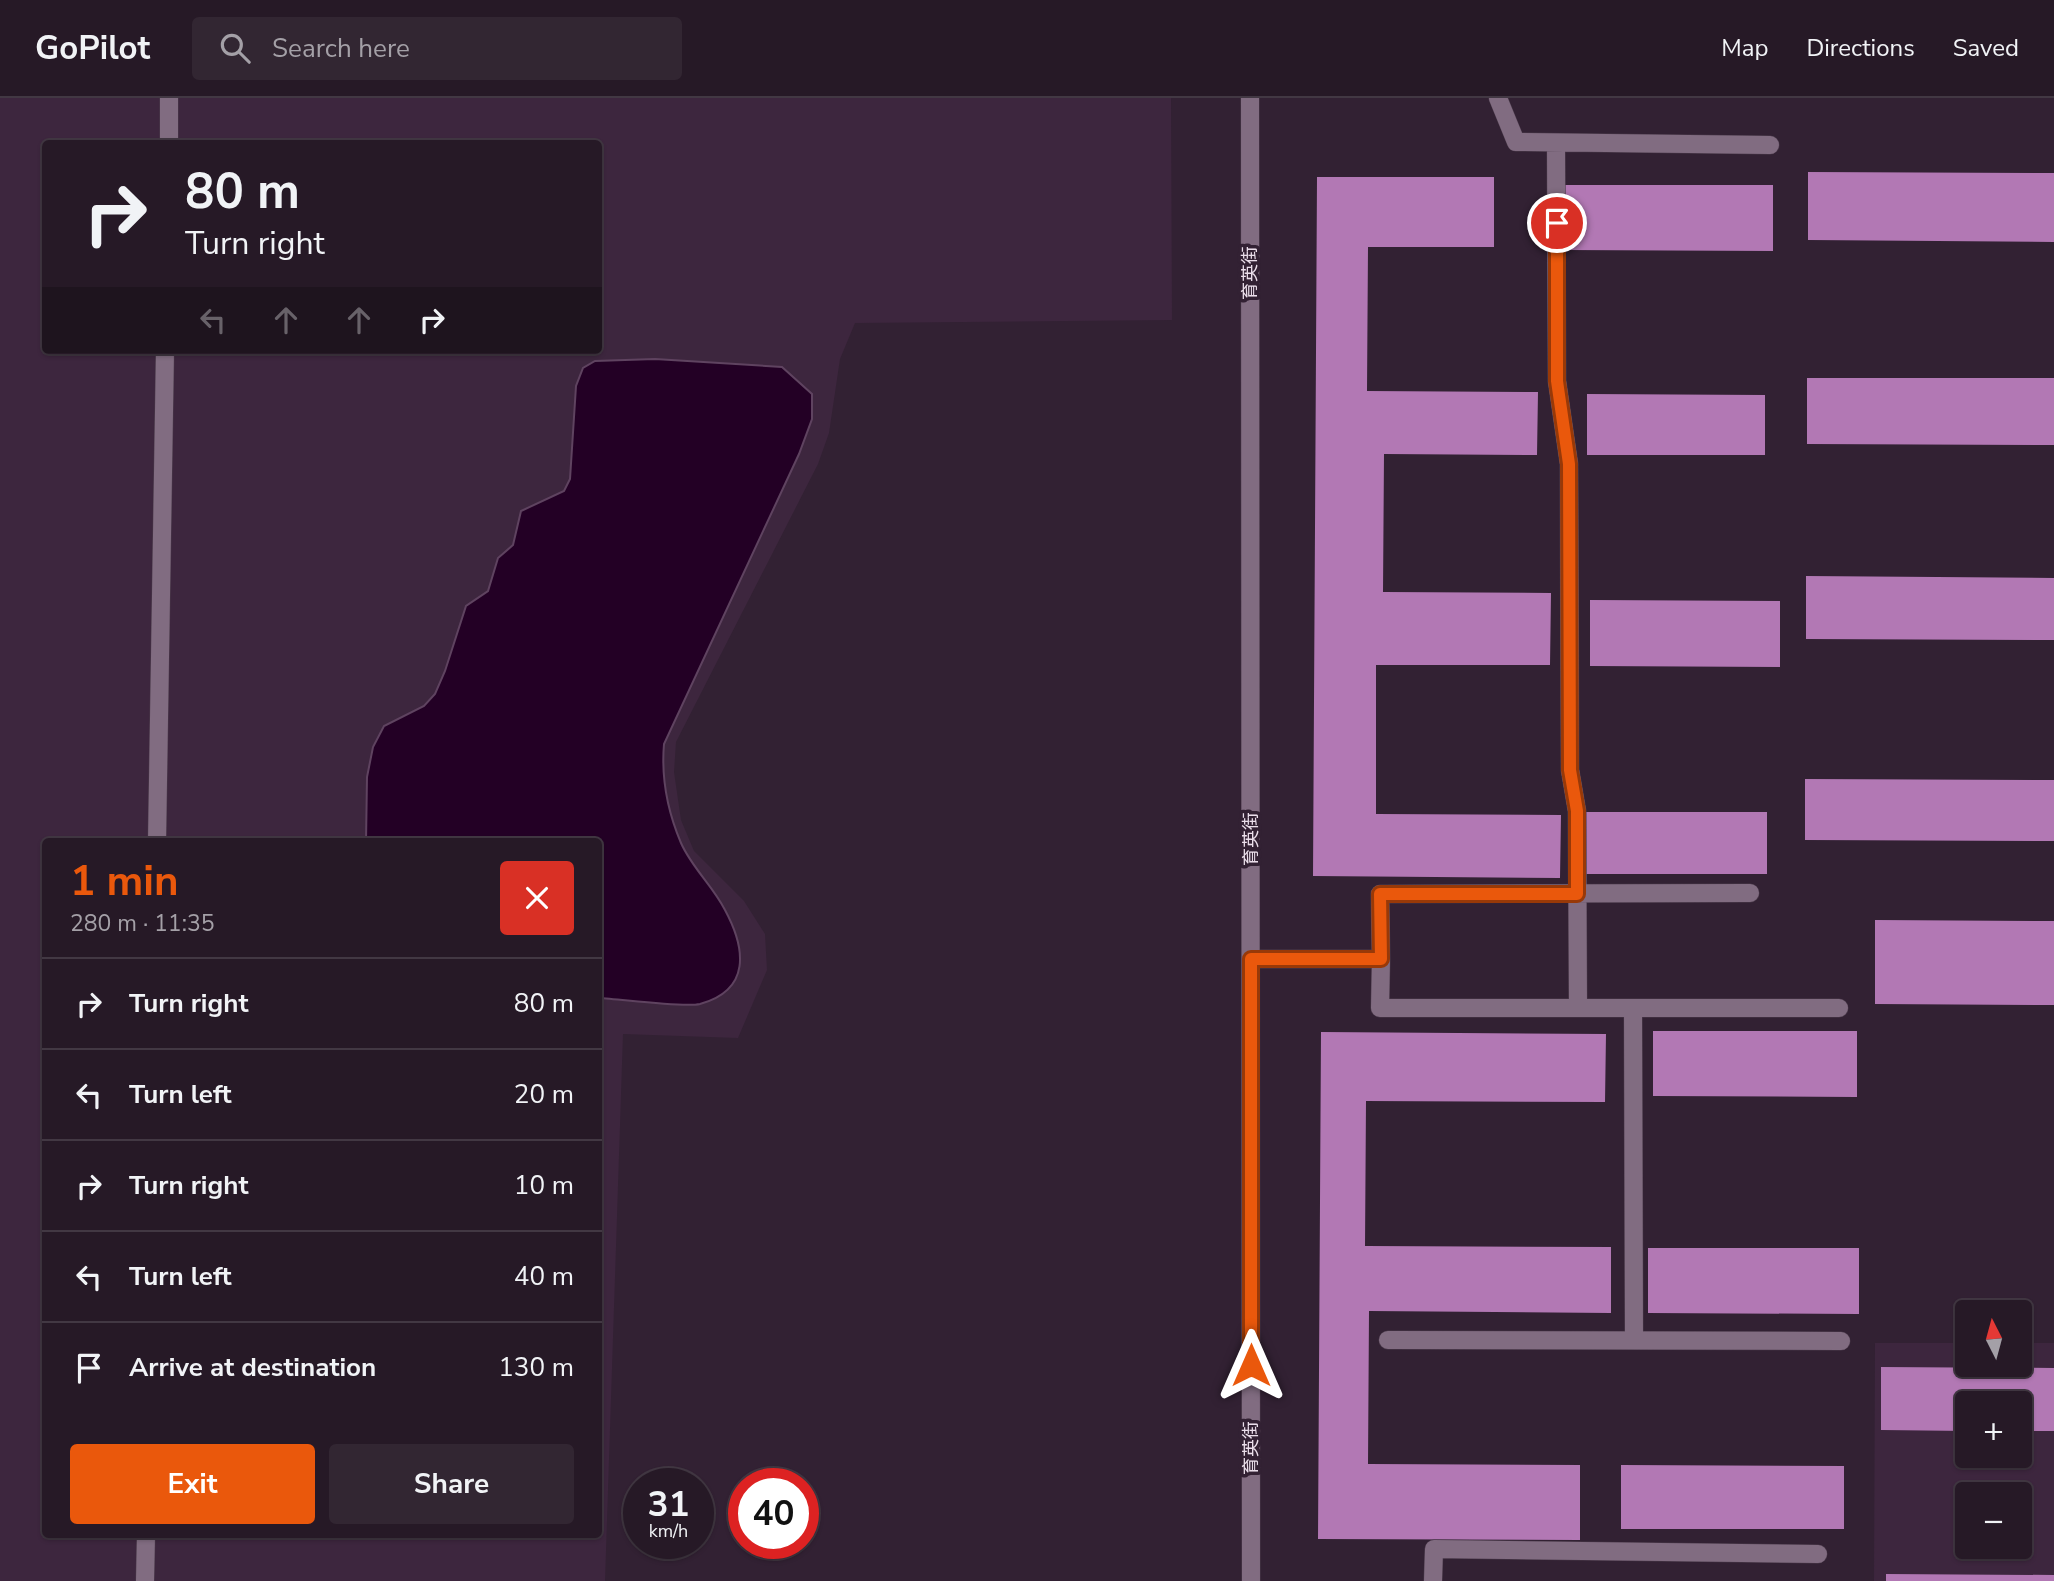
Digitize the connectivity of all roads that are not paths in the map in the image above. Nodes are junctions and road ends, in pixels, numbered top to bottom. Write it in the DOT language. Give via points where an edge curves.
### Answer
graph roads {
  1 [pos="169,98"];
  2 [pos="1250,98"];
  3 [pos="1498,98"];
  4 [pos="169,140"];
  5 [pos="1556,144"];
  6 [pos="1770,145"];
  7 [pos="165,354"];
  8 [pos="157,838"];
  9 [pos="1750,893"];
  10 [pos="1577,894"];
  11 [pos="1251,959"];
  12 [pos="1381,959"];
  13 [pos="1839,1007"];
  14 [pos="1578,1008"];
  15 [pos="1633,1008"];
  16 [pos="1388,1340"];
  17 [pos="1634,1340"];
  18 [pos="1841,1341"];
  19 [pos="146,1538"];
  20 [pos="1818,1554"];
  21 [pos="145,1581"];
  22 [pos="1251,1581"];
  23 [pos="1433,1581"];
  1 -- 4 [label="street"];
  2 -- 11 [label="street, 育英街"];
  3 -- 5 [label="street" via="1516,142"];
  5 -- 6 [label="street"];
  5 -- 10 [label="street" via="1557,381 1569,464 1570,770 1577,811"];
  7 -- 8 [label="street"];
  9 -- 10 [label="street"];
  10 -- 12 [label="street" via="1380,894"];
  10 -- 14 [label="street"];
  11 -- 12 [label="street"];
  11 -- 22 [label="street, 育英街"];
  12 -- 14 [label="street" via="1380,1008"];
  13 -- 15 [label="street"];
  14 -- 15 [label="street"];
  15 -- 17 [label="street"];
  16 -- 17 [label="street"];
  17 -- 18 [label="street"];
  19 -- 21 [label="street"];
  20 -- 23 [label="street" via="1434,1549"];
}
